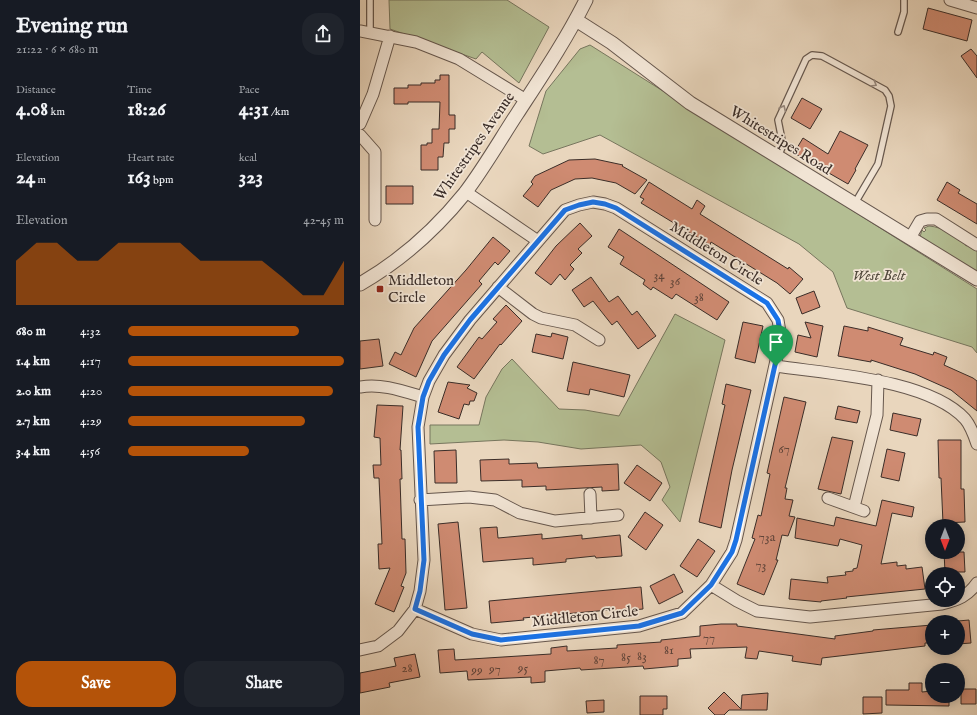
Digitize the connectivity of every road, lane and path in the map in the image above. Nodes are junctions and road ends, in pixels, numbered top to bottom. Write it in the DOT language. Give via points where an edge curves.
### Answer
graph roads {
  1 [pos="370,0"];
  2 [pos="586,0"];
  3 [pos="904,0"];
  4 [pos="950,0"];
  5 [pos="977,8"];
  6 [pos="576,20"];
  7 [pos="365,32"];
  8 [pos="898,32"];
  9 [pos="390,36"];
  10 [pos="526,100"];
  11 [pos="360,124"];
  12 [pos="360,134"];
  13 [pos="778,157"];
  14 [pos="466,192"];
  15 [pos="854,204"];
  16 [pos="376,220"];
  17 [pos="910,238"];
  18 [pos="538,241"];
  19 [pos="977,245"];
  20 [pos="977,279"];
  21 [pos="360,284"];
  22 [pos="498,287"];
  23 [pos="600,340"];
  24 [pos="776,366"];
  25 [pos="878,380"];
  26 [pos="360,387"];
  27 [pos="423,397"];
  28 [pos="977,444"];
  29 [pos="590,494"];
  30 [pos="828,498"];
  31 [pos="420,500"];
  32 [pos="618,516"];
  33 [pos="591,518"];
  34 [pos="977,583"];
  35 [pos="711,585"];
  36 [pos="415,609"];
  37 [pos="360,650"];
  1 -- 7 [label="lane"];
  2 -- 6 [label="street, Whitestripes Avenue"];
  3 -- 8 [label="lane" via="904,12"];
  4 -- 5 [label="street"];
  6 -- 10 [label="street, Whitestripes Avenue"];
  6 -- 13 [label="street, Whitestripes Road" via="612,43 690,103"];
  7 -- 9 [label="street"];
  9 -- 10 [label="street" via="416,42 459,59"];
  9 -- 11 [label="street" via="373,94"];
  10 -- 14 [label="street, Whitestripes Avenue"];
  12 -- 16 [label="street" via="376,152"];
  13 -- 15 [label="street, Whitestripes Road"];
  13 -- 15 [label="lane, one-way" via="783,145 778,120 806,59 812,55 822,56 885,90 891,106 878,164"];
  14 -- 18 [label="street"];
  14 -- 21 [label="street, Whitestripes Avenue" via="440,222 399,258"];
  15 -- 17 [label="street, Whitestripes Road"];
  17 -- 19 [label="street" via="920,221 936,219"];
  17 -- 20 [label="street, Whitestripes Road"];
  18 -- 22 [label="street, Middleton Circle"];
  18 -- 24 [label="street, Middleton Circle" via="565,210 593,202 616,208 767,303 778,320 781,338"];
  22 -- 23 [label="street" via="533,314 575,325"];
  22 -- 27 [label="street, Middleton Circle" via="444,355"];
  24 -- 25 [label="street"];
  24 -- 35 [label="street, Middleton Circle" via="736,540 732,552"];
  25 -- 28 [label="street" via="917,392 955,410 971,428"];
  25 -- 30 [label="street" via="877,414 859,509"];
  26 -- 27 [label="street" via="370,385"];
  27 -- 31 [label="street, Middleton Circle" via="418,427"];
  29 -- 33 [label="street"];
  31 -- 33 [label="street" via="469,497 495,500 520,513 554,521"];
  31 -- 36 [label="street, Middleton Circle" via="424,560"];
  32 -- 33 [label="street"];
  34 -- 35 [label="street" via="968,594 957,601 810,617 757,611"];
  35 -- 36 [label="street, Middleton Circle" via="682,613 639,626 501,640 472,634"];
  36 -- 37 [label="street" via="393,635 378,646"];
}
